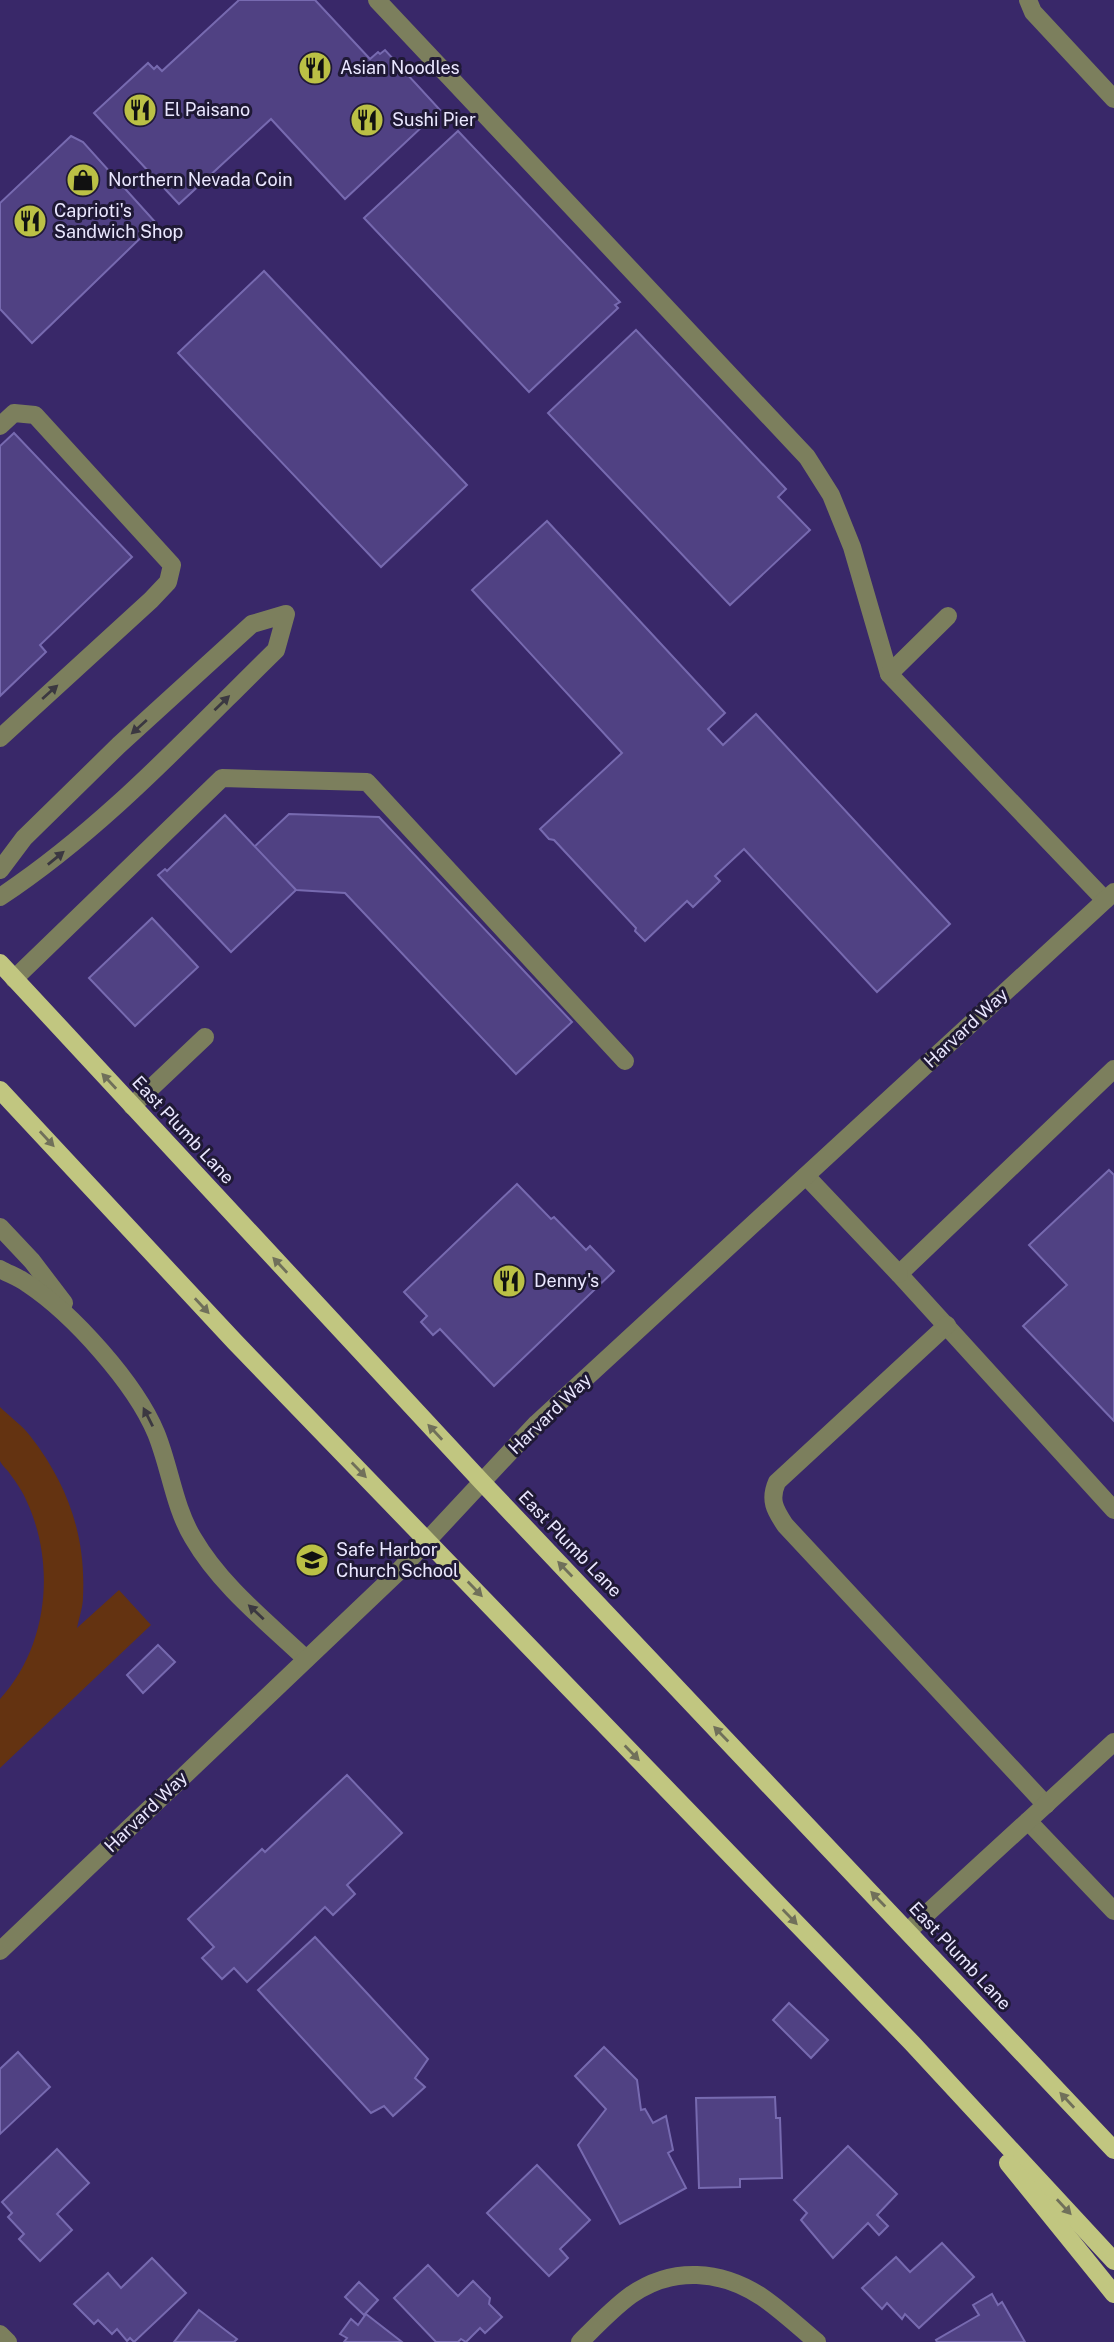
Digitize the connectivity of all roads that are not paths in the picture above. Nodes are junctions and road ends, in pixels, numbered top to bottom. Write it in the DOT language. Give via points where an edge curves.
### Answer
graph roads {
  1 [pos="377,0"];
  2 [pos="1028,0"];
  3 [pos="1114,99"];
  4 [pos="0,426"];
  5 [pos="948,616"];
  6 [pos="888,674"];
  7 [pos="0,738"];
  8 [pos="0,870"];
  9 [pos="1110,896"];
  10 [pos="0,897"];
  11 [pos="0,963"];
  12 [pos="14,979"];
  13 [pos="205,1037"];
  14 [pos="625,1061"];
  15 [pos="1114,1069"];
  16 [pos="0,1090"];
  17 [pos="132,1106"];
  18 [pos="806,1176"];
  19 [pos="0,1227"];
  20 [pos="0,1269"];
  21 [pos="899,1274"];
  22 [pos="947,1325"];
  23 [pos="104,1356"];
  24 [pos="482,1482"];
  25 [pos="1114,1510"];
  26 [pos="427,1540"];
  27 [pos="306,1659"];
  28 [pos="1114,1742"];
  29 [pos="1046,1805"];
  30 [pos="1028,1822"];
  31 [pos="1114,1911"];
  32 [pos="908,1931"];
  33 [pos="0,1951"];
  34 [pos="912,2043"];
  35 [pos="1114,2150"];
  36 [pos="1114,2261"];
  37 [pos="1114,2294"];
  38 [pos="0,2334"];
  39 [pos="8,2342"];
  40 [pos="580,2342"];
  41 [pos="817,2342"];
  1 -- 6 [label="street" via="807,457 831,495 852,547"];
  2 -- 3 [label="street" via="1032,12"];
  7 -- 4 [label="street, one-way" via="152,600 168,582 172,565 35,415 13,413"];
  5 -- 6 [label="street"];
  6 -- 9 [label="street"];
  10 -- 8 [label="street, one-way" via="97,824 276,650 286,614 252,624 119,745 24,838"];
  9 -- 18 [label="street, Harvard Way"];
  11 -- 12 [label="main road, East Plumb Lane"];
  12 -- 14 [label="street" via="222,778 367,782"];
  17 -- 12 [label="main road, East Plumb Lane, one-way"];
  13 -- 17 [label="street"];
  15 -- 21 [label="street"];
  16 -- 26 [label="main road, one-way"];
  24 -- 17 [label="main road, East Plumb Lane, one-way"];
  18 -- 21 [label="street"];
  18 -- 24 [label="street, Harvard Way" via="537,1423"];
  19 -- 23 [label="street" via="32,1261"];
  20 -- 23 [label="street" via="50,1300"];
  21 -- 22 [label="street"];
  22 -- 25 [label="street"];
  22 -- 29 [label="street" via="777,1482 772,1499 785,1525"];
  27 -- 23 [label="street, one-way" via="245,1602 192,1537 156,1432 144,1408"];
  24 -- 26 [label="street, Harvard Way"];
  32 -- 24 [label="main road, East Plumb Lane, one-way"];
  26 -- 27 [label="street, Harvard Way"];
  26 -- 34 [label="main road, one-way"];
  27 -- 33 [label="street, Harvard Way"];
  28 -- 29 [label="street"];
  29 -- 30 [label="street"];
  30 -- 31 [label="street"];
  30 -- 32 [label="street"];
  35 -- 32 [label="main road, East Plumb Lane, one-way"];
  34 -- 36 [label="main road, one-way"];
  34 -- 37 [label="main road"];
  38 -- 39 [label="street"];
  40 -- 41 [label="street" via="630,2295 671,2275 693,2274 716,2277 762,2297"];
}
